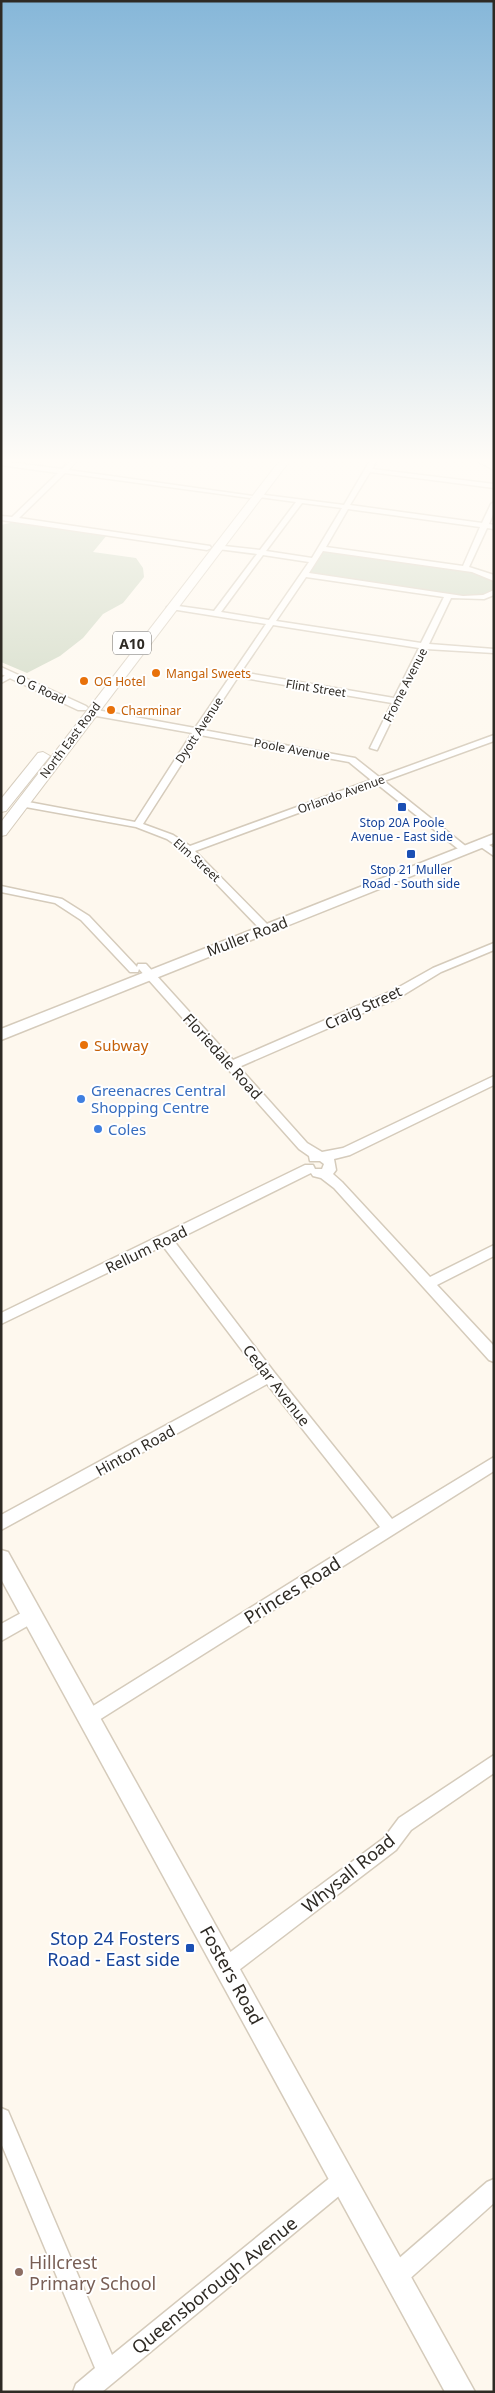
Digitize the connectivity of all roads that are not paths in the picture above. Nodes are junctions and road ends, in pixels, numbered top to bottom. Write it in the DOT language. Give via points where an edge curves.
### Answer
graph roads {
  1 [pos="195,571"];
  2 [pos="249,571"];
  3 [pos="306,571"];
  4 [pos="472,571"];
  5 [pos="304,574"];
  6 [pos="494,579"];
  7 [pos="494,592"];
  8 [pos="448,596"];
  9 [pos="167,606"];
  10 [pos="216,614"];
  11 [pos="271,622"];
  12 [pos="424,646"];
  13 [pos="494,651"];
  14 [pos="6,673"];
  15 [pos="236,674"];
  16 [pos="1,681"];
  17 [pos="396,701"];
  18 [pos="86,710"];
  19 [pos="197,732"];
  20 [pos="494,738"];
  21 [pos="374,748"];
  22 [pos="379,780"];
  23 [pos="4,804"];
  24 [pos="23,804"];
  25 [pos="138,824"];
  26 [pos="494,828"];
  27 [pos="1,832"];
  28 [pos="494,838"];
  29 [pos="481,843"];
  30 [pos="461,846"];
  31 [pos="189,850"];
  32 [pos="494,853"];
  33 [pos="1,889"];
  34 [pos="262,925"];
  35 [pos="494,946"];
  36 [pos="142,970"];
  37 [pos="1,1024"];
  38 [pos="1,1035"];
  39 [pos="231,1066"];
  40 [pos="494,1080"];
  41 [pos="321,1166"];
  42 [pos="166,1240"];
  43 [pos="494,1250"];
  44 [pos="427,1284"];
  45 [pos="1,1319"];
  46 [pos="494,1356"];
  47 [pos="269,1376"];
  48 [pos="494,1463"];
  49 [pos="1,1523"];
  50 [pos="390,1528"];
  51 [pos="1,1559"];
  52 [pos="32,1615"];
  53 [pos="1,1633"];
  54 [pos="91,1717"];
  55 [pos="494,1763"];
  56 [pos="228,1966"];
  57 [pos="1,2118"];
  58 [pos="344,2179"];
  59 [pos="494,2189"];
  60 [pos="397,2275"];
  61 [pos="108,2372"];
  62 [pos="84,2392"];
  63 [pos="461,2392"];
  1 -- 9 [label="highway, North East Road / A10"];
  2 -- 10 [label="street"];
  3 -- 5 [label="street, Dyott Avenue"];
  4 -- 6 [label="street"];
  5 -- 8 [label="street"];
  5 -- 11 [label="street, Dyott Avenue"];
  7 -- 8 [label="street" via="484,597"];
  8 -- 12 [label="street, Frome Avenue"];
  9 -- 10 [label="street"];
  9 -- 18 [label="highway, North East Road / A10"];
  10 -- 11 [label="street"];
  11 -- 12 [label="street"];
  11 -- 15 [label="street, Dyott Avenue"];
  12 -- 13 [label="street"];
  12 -- 17 [label="street, Frome Avenue"];
  14 -- 16 [label="street"];
  14 -- 18 [label="main road, O G Road"];
  15 -- 17 [label="street, Flint Street"];
  15 -- 19 [label="street, Dyott Avenue"];
  17 -- 21 [label="street, Frome Avenue"];
  18 -- 19 [label="street, Poole Avenue"];
  18 -- 23 [label="highway, North East Road / A10"];
  18 -- 24 [label="highway, North East Road / A10"];
  19 -- 22 [label="street, Poole Avenue" via="341,757 362,766"];
  19 -- 25 [label="street, Dyott Avenue"];
  20 -- 22 [label="street, Orlando Avenue"];
  22 -- 30 [label="street, Poole Avenue"];
  22 -- 31 [label="street, Orlando Avenue"];
  23 -- 24 [label="highway"];
  24 -- 25 [label="street, Elm Street"];
  24 -- 27 [label="highway, North East Road / A10"];
  25 -- 31 [label="street, Elm Street" via="170,837"];
  26 -- 30 [label="main road, Muller Road"];
  28 -- 29 [label="main road, Muller Road"];
  29 -- 30 [label="main road, Muller Road"];
  29 -- 32 [label="street"];
  30 -- 34 [label="main road, Muller Road"];
  31 -- 34 [label="street, Elm Street"];
  33 -- 36 [label="street, Floriedale Road" via="58,901 85,918"];
  34 -- 36 [label="main road, Muller Road"];
  35 -- 39 [label="street, Craig Street" via="437,970 396,994"];
  36 -- 37 [label="main road, Muller Road"];
  36 -- 38 [label="main road, Muller Road"];
  36 -- 39 [label="street, Floriedale Road"];
  39 -- 41 [label="street, Floriedale Road"];
  40 -- 41 [label="street"];
  41 -- 42 [label="street, Rellum Road"];
  41 -- 44 [label="street, Floriedale Road"];
  42 -- 45 [label="street, Rellum Road"];
  42 -- 47 [label="street, Cedar Avenue"];
  43 -- 44 [label="street"];
  44 -- 46 [label="street, Floriedale Road"];
  47 -- 49 [label="street, Hinton Road"];
  47 -- 50 [label="street, Cedar Avenue"];
  48 -- 50 [label="street, Princes Road"];
  50 -- 54 [label="street, Princes Road"];
  51 -- 52 [label="main road, Fosters Road"];
  52 -- 53 [label="street"];
  52 -- 54 [label="main road, Fosters Road"];
  54 -- 56 [label="main road, Fosters Road"];
  55 -- 56 [label="street, Whysall Road" via="405,1824 390,1844"];
  56 -- 58 [label="main road, Fosters Road"];
  57 -- 61 [label="street"];
  58 -- 60 [label="main road, Fosters Road"];
  58 -- 61 [label="street, Queensborough Avenue"];
  59 -- 60 [label="street"];
  60 -- 63 [label="main road, Fosters Road"];
  61 -- 62 [label="street, Queensborough Avenue"];
}
